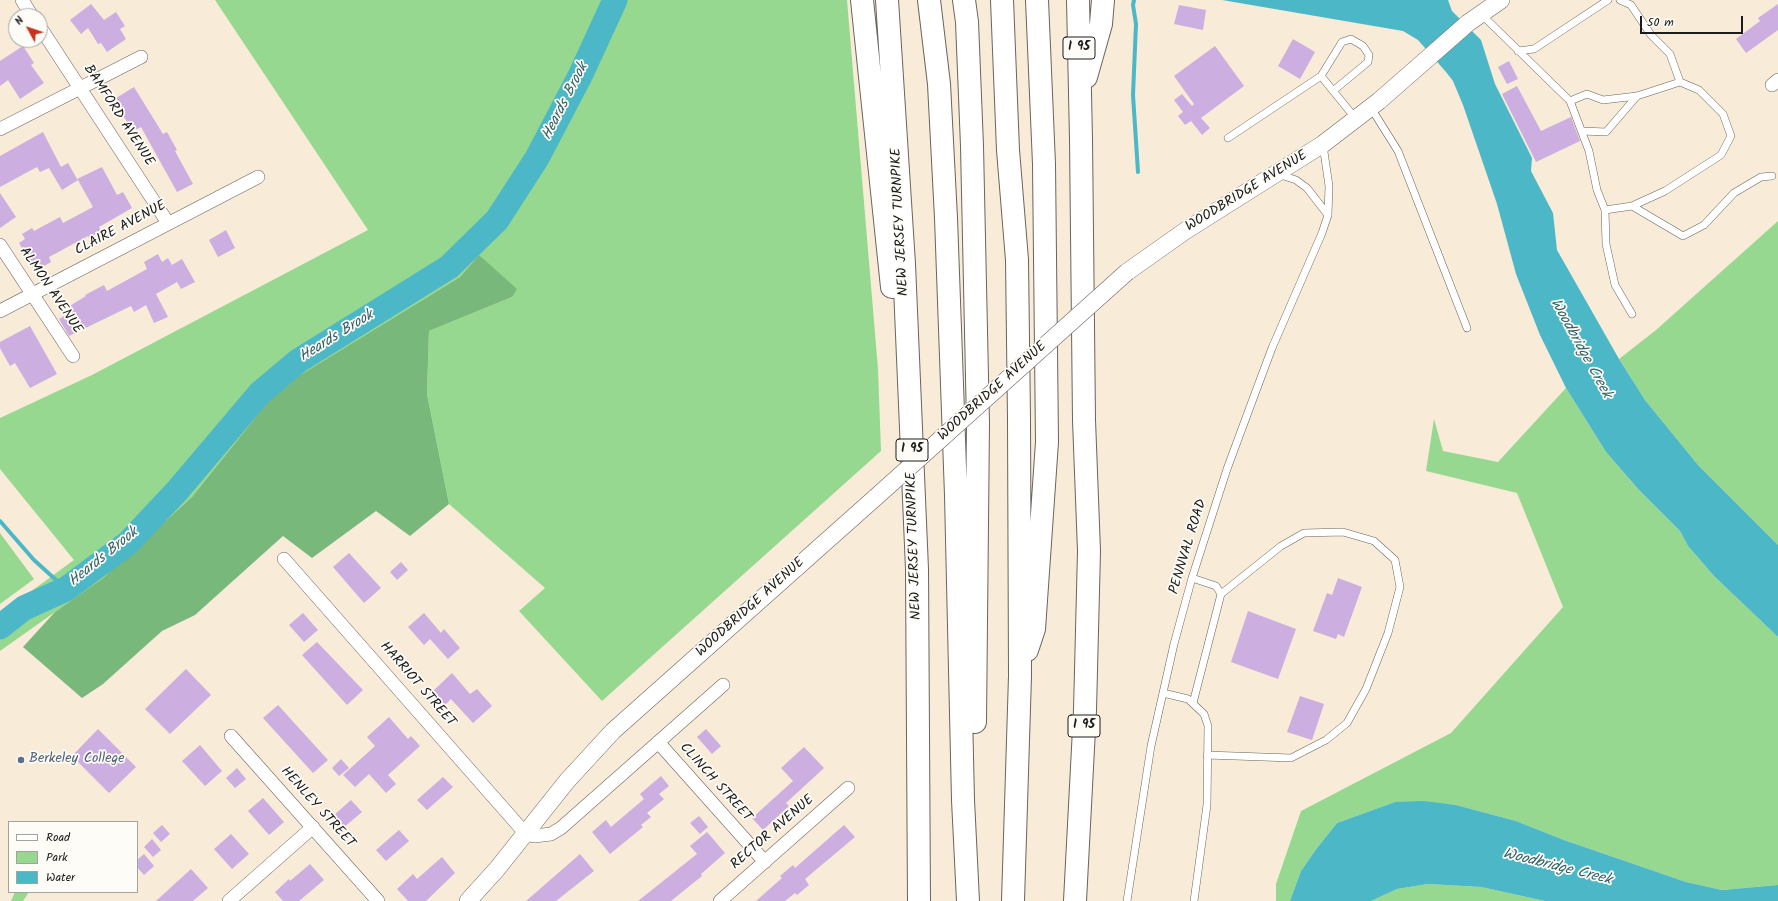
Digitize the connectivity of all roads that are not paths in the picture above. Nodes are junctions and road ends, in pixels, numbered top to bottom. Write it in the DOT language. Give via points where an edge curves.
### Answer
graph roads {
  1 [pos="862,0"];
  2 [pos="887,0"];
  3 [pos="930,0"];
  4 [pos="964,0"];
  5 [pos="1002,0"];
  6 [pos="1037,0"];
  7 [pos="1078,0"];
  8 [pos="1102,0"];
  9 [pos="1501,0"];
  10 [pos="1608,0"];
  11 [pos="1620,0"];
  12 [pos="1474,18"];
  13 [pos="48,39"];
  14 [pos="1518,51"];
  15 [pos="141,57"];
  16 [pos="1320,76"];
  17 [pos="1680,82"];
  18 [pos="80,88"];
  19 [pos="1333,90"];
  20 [pos="1081,96"];
  21 [pos="1637,96"];
  22 [pos="1570,101"];
  23 [pos="1371,108"];
  24 [pos="1356,119"];
  25 [pos="0,130"];
  26 [pos="1582,131"];
  27 [pos="1228,138"];
  28 [pos="1323,144"];
  29 [pos="1276,173"];
  30 [pos="1772,176"];
  31 [pos="258,177"];
  32 [pos="1632,206"];
  33 [pos="1605,210"];
  34 [pos="1328,215"];
  35 [pos="168,223"];
  36 [pos="0,245"];
  37 [pos="33,294"];
  38 [pos="0,311"];
  39 [pos="1632,314"];
  40 [pos="1467,328"];
  41 [pos="74,356"];
  42 [pos="911,424"];
  43 [pos="284,559"];
  44 [pos="1192,578"];
  45 [pos="1221,594"];
  46 [pos="1020,676"];
  47 [pos="723,685"];
  48 [pos="1163,694"];
  49 [pos="1193,703"];
  50 [pos="231,736"];
  51 [pos="658,742"];
  52 [pos="1207,755"];
  53 [pos="848,788"];
  54 [pos="313,827"];
  55 [pos="525,832"];
  56 [pos="764,862"];
  57 [pos="229,901"];
  58 [pos="378,901"];
  59 [pos="468,901"];
  60 [pos="720,901"];
  61 [pos="920,901"];
  62 [pos="968,901"];
  63 [pos="972,901"];
  64 [pos="1013,901"];
  65 [pos="1075,901"];
  66 [pos="1128,901"];
  67 [pos="1194,901"];
  1 -- 42 [label="highway" via="884,218"];
  2 -- 42 [label="highway, NEW JERSEY TURNPIKE / I 95" via="904,264"];
  3 -- 62 [label="highway" via="939,84 946,225"];
  4 -- 63 [label="highway" via="972,146 978,423"];
  5 -- 46 [label="highway" via="1008,150 1017,260"];
  6 -- 46 [label="highway" via="1044,172 1047,442 1034,629"];
  7 -- 20 [label="highway, I 95"];
  8 -- 20 [label="highway" via="1101,24"];
  9 -- 12 [label="street, WOODBRIDGE AVENUE"];
  10 -- 14 [label="lane" via="1534,49"];
  11 -- 17 [label="lane" via="1631,5 1651,35 1670,54"];
  12 -- 14 [label="lane"];
  12 -- 23 [label="street, WOODBRIDGE AVENUE"];
  13 -- 18 [label="street, BAMFORD AVENUE"];
  14 -- 22 [label="lane"];
  15 -- 18 [label="street"];
  16 -- 19 [label="lane"];
  16 -- 19 [label="lane" via="1342,42 1351,39 1363,46 1369,56 1368,62"];
  16 -- 27 [label="lane"];
  17 -- 21 [label="lane"];
  17 -- 32 [label="lane" via="1699,90 1723,114 1731,136 1721,155 1664,191"];
  18 -- 25 [label="street"];
  18 -- 35 [label="street, BAMFORD AVENUE"];
  19 -- 24 [label="lane"];
  20 -- 65 [label="highway, I 95" via="1084,420 1089,551 1085,710"];
  21 -- 22 [label="lane" via="1603,100 1587,94"];
  21 -- 26 [label="lane" via="1606,132"];
  22 -- 26 [label="lane"];
  23 -- 24 [label="street, WOODBRIDGE AVENUE"];
  23 -- 40 [label="lane" via="1398,151"];
  24 -- 28 [label="street, WOODBRIDGE AVENUE"];
  26 -- 33 [label="lane" via="1597,190"];
  28 -- 29 [label="street, WOODBRIDGE AVENUE"];
  28 -- 34 [label="lane, PENNVAL ROAD" via="1329,186"];
  29 -- 34 [label="lane" via="1296,180 1307,188"];
  29 -- 55 [label="street, WOODBRIDGE AVENUE, bridge" via="1171,240 1127,272 613,731 566,781"];
  30 -- 32 [label="lane" via="1761,177 1734,193 1704,224 1683,236"];
  31 -- 35 [label="street, CLAIRE AVENUE"];
  32 -- 33 [label="lane"];
  33 -- 39 [label="lane" via="1606,244 1615,285"];
  34 -- 44 [label="lane, PENNVAL ROAD" via="1272,348 1227,469"];
  35 -- 37 [label="street, CLAIRE AVENUE"];
  36 -- 37 [label="street, ALMON AVENUE"];
  37 -- 38 [label="street, CLAIRE AVENUE"];
  37 -- 41 [label="street, ALMON AVENUE"];
  42 -- 61 [label="highway, NEW JERSEY TURNPIKE / I 95" via="919,687"];
  43 -- 55 [label="street, HARRIOT STREET"];
  44 -- 45 [label="lane" via="1216,586"];
  44 -- 48 [label="lane, PENNVAL ROAD"];
  45 -- 49 [label="lane"];
  45 -- 52 [label="lane" via="1281,546 1304,533 1343,532 1374,541 1395,560 1400,587 1388,633 1366,689 1347,723 1326,740 1292,758"];
  46 -- 64 [label="highway"];
  47 -- 51 [label="street"];
  48 -- 49 [label="lane" via="1188,699"];
  48 -- 66 [label="lane, PENNVAL ROAD" via="1142,800"];
  49 -- 52 [label="lane" via="1204,714 1208,726"];
  50 -- 54 [label="street, HENLEY STREET"];
  51 -- 55 [label="street" via="557,831 539,837"];
  51 -- 56 [label="street, CLINCH STREET"];
  52 -- 67 [label="lane" via="1207,805"];
  53 -- 56 [label="street, RECTOR AVENUE"];
  54 -- 57 [label="street"];
  54 -- 58 [label="street, HENLEY STREET"];
  55 -- 59 [label="street, WOODBRIDGE AVENUE"];
  56 -- 60 [label="street, RECTOR AVENUE"];
}
